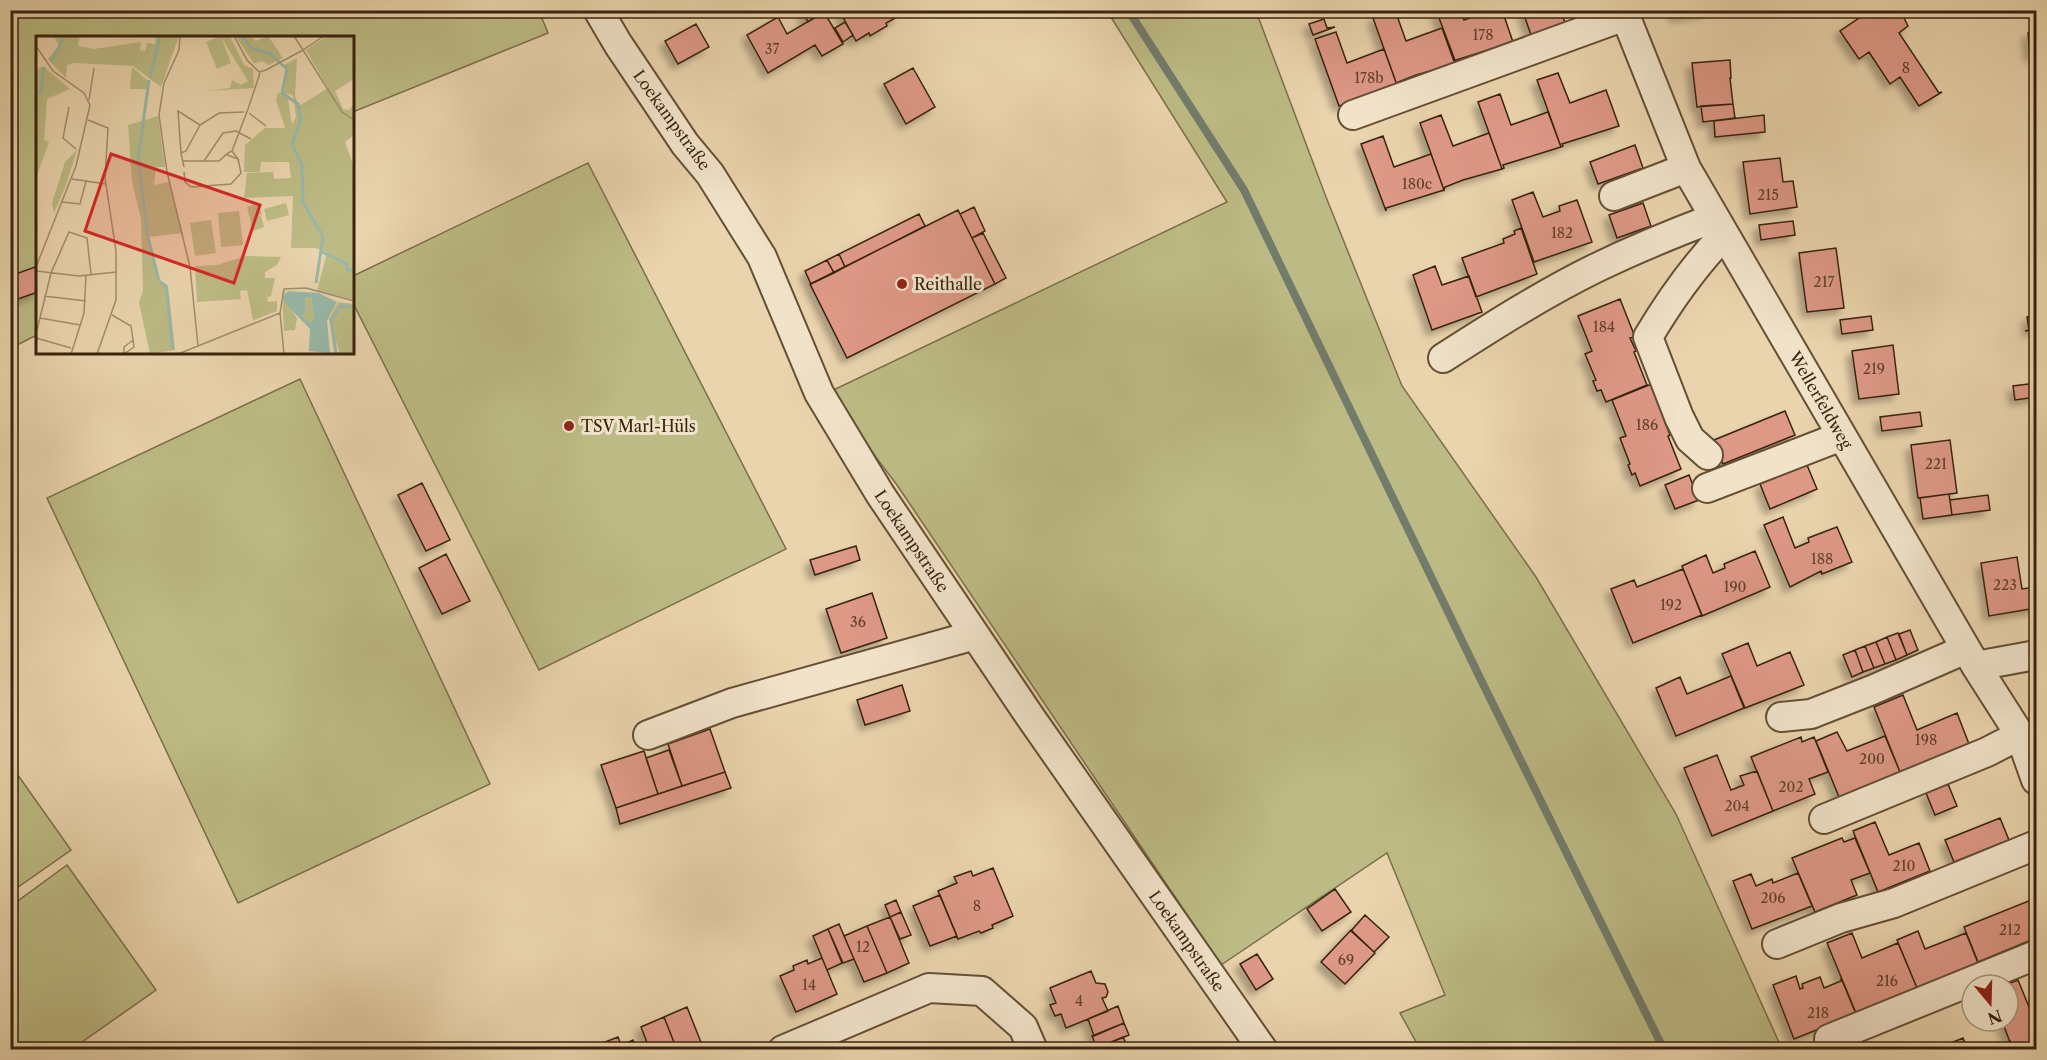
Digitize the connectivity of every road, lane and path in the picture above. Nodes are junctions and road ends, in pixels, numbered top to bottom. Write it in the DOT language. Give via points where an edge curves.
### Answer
graph roads {
  1 [pos="598,10"];
  2 [pos="1624,13"];
  3 [pos="1353,115"];
  4 [pos="1686,168"];
  5 [pos="1614,196"];
  6 [pos="1719,226"];
  7 [pos="1443,358"];
  8 [pos="1842,436"];
  9 [pos="1708,455"];
  10 [pos="1707,488"];
  11 [pos="975,635"];
  12 [pos="2037,655"];
  13 [pos="1971,657"];
  14 [pos="1781,717"];
  15 [pos="648,735"];
  16 [pos="2020,735"];
  17 [pos="2037,780"];
  18 [pos="1824,819"];
  19 [pos="2037,845"];
  20 [pos="1777,944"];
  21 [pos="2037,955"];
  22 [pos="1829,1040"];
  23 [pos="783,1050"];
  24 [pos="1033,1050"];
  25 [pos="1263,1050"];
  1 -- 11 [label="street, Loekampstraße" via="762,257 819,393 880,494"];
  2 -- 3 [label="street"];
  2 -- 4 [label="street, Wellerfeldweg"];
  4 -- 5 [label="street"];
  4 -- 6 [label="street, Wellerfeldweg"];
  6 -- 7 [label="street" via="1658,240 1596,268"];
  6 -- 8 [label="street, Wellerfeldweg"];
  6 -- 9 [label="street" via="1701,260 1648,337 1682,424 1690,439"];
  8 -- 10 [label="street"];
  8 -- 13 [label="street, Wellerfeldweg"];
  11 -- 15 [label="street" via="732,703"];
  11 -- 25 [label="street, Loekampstraße"];
  12 -- 13 [label="street"];
  13 -- 14 [label="street" via="1819,711"];
  13 -- 16 [label="street, Wellerfeldweg"];
  16 -- 17 [label="street, Wellerfeldweg"];
  16 -- 18 [label="street"];
  19 -- 20 [label="street" via="1894,903 1841,918"];
  21 -- 22 [label="street"];
  23 -- 24 [label="street" via="929,988 982,991 1023,1027"];
}
